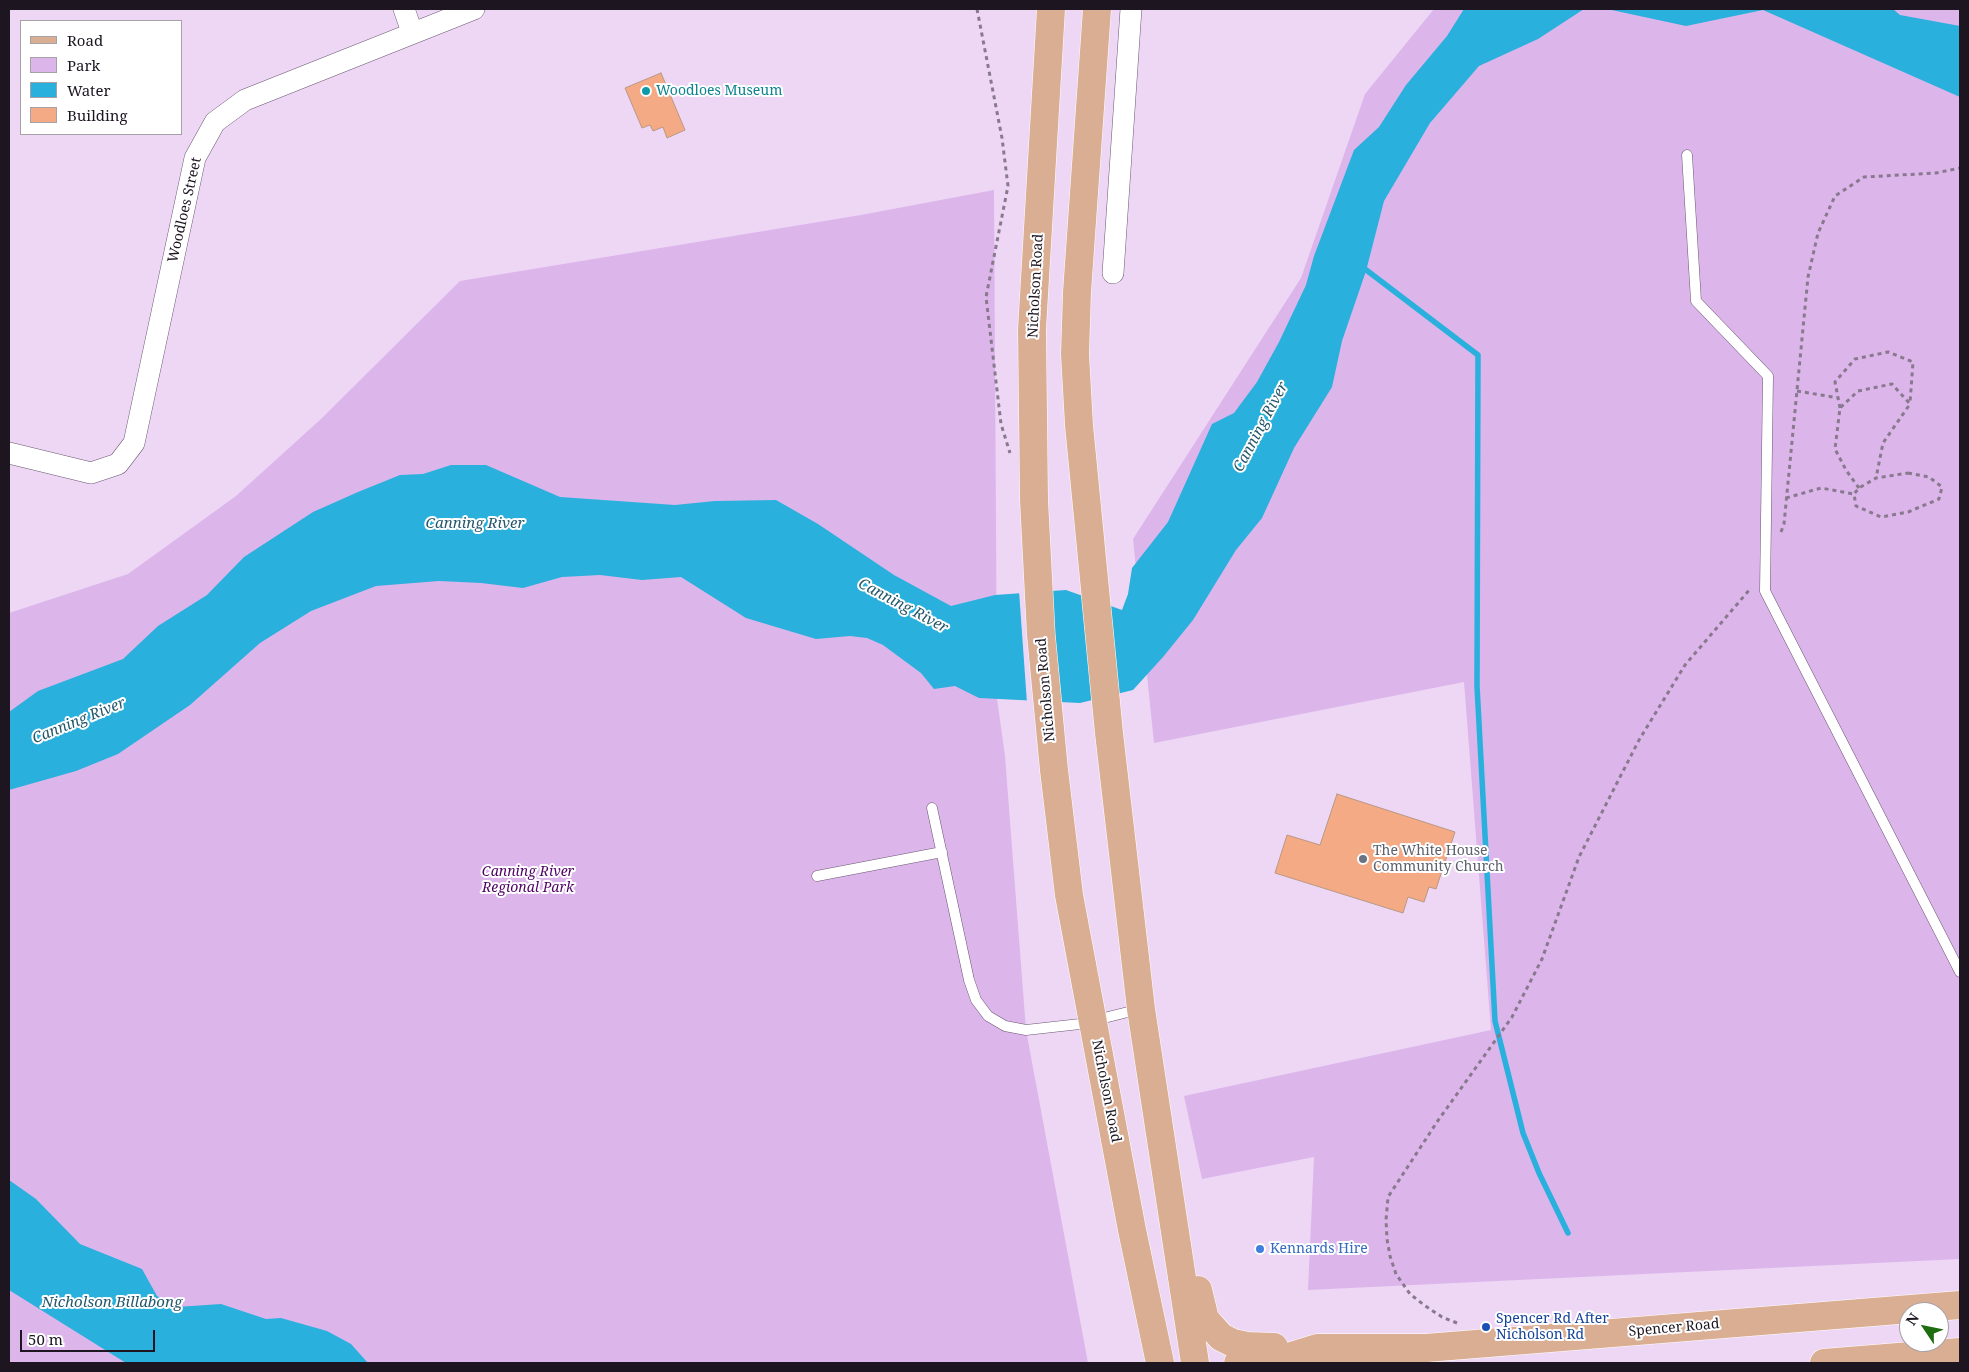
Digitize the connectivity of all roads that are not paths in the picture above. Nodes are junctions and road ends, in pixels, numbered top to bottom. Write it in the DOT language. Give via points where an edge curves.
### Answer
graph roads {
  1 [pos="404,9"];
  2 [pos="474,9"];
  3 [pos="1051,9"];
  4 [pos="1097,9"];
  5 [pos="1132,9"];
  6 [pos="412,32"];
  7 [pos="1687,155"];
  8 [pos="1113,273"];
  9 [pos="9,453"];
  10 [pos="932,808"];
  11 [pos="942,852"];
  12 [pos="817,876"];
  13 [pos="1960,972"];
  14 [pos="1141,1009"];
  15 [pos="1092,1020"];
  16 [pos="1174,1224"];
  17 [pos="1899,1315"];
  18 [pos="1317,1348"];
  19 [pos="1960,1352"];
  20 [pos="1161,1361"];
  21 [pos="1195,1363"];
  22 [pos="1238,1363"];
  23 [pos="1824,1363"];
  1 -- 6 [label="street"];
  2 -- 6 [label="street, Woodloes Street"];
  3 -- 15 [label="main road, Nicholson Road" via="1032,328 1034,500 1041,635 1054,770 1069,895"];
  4 -- 14 [label="main road" via="1077,282 1075,354 1109,733"];
  5 -- 8 [label="street"];
  6 -- 9 [label="street, Woodloes Street" via="244,100 215,122 195,158 134,443 118,464 91,473"];
  7 -- 13 [label="lane" via="1696,301 1768,376 1764,590"];
  10 -- 11 [label="lane"];
  11 -- 12 [label="lane"];
  11 -- 15 [label="lane" via="969,980 976,1000 988,1016 1005,1026 1026,1030"];
  14 -- 15 [label="lane"];
  14 -- 16 [label="main road"];
  15 -- 20 [label="main road, Nicholson Road"];
  16 -- 18 [label="main road" via="1192,1254 1205,1319 1221,1337 1247,1346"];
  16 -- 21 [label="main road"];
  17 -- 18 [label="main road, Spencer Road" via="1427,1352"];
  18 -- 22 [label="main road, Spencer Road" via="1288,1358"];
  19 -- 23 [label="main road"];
}
